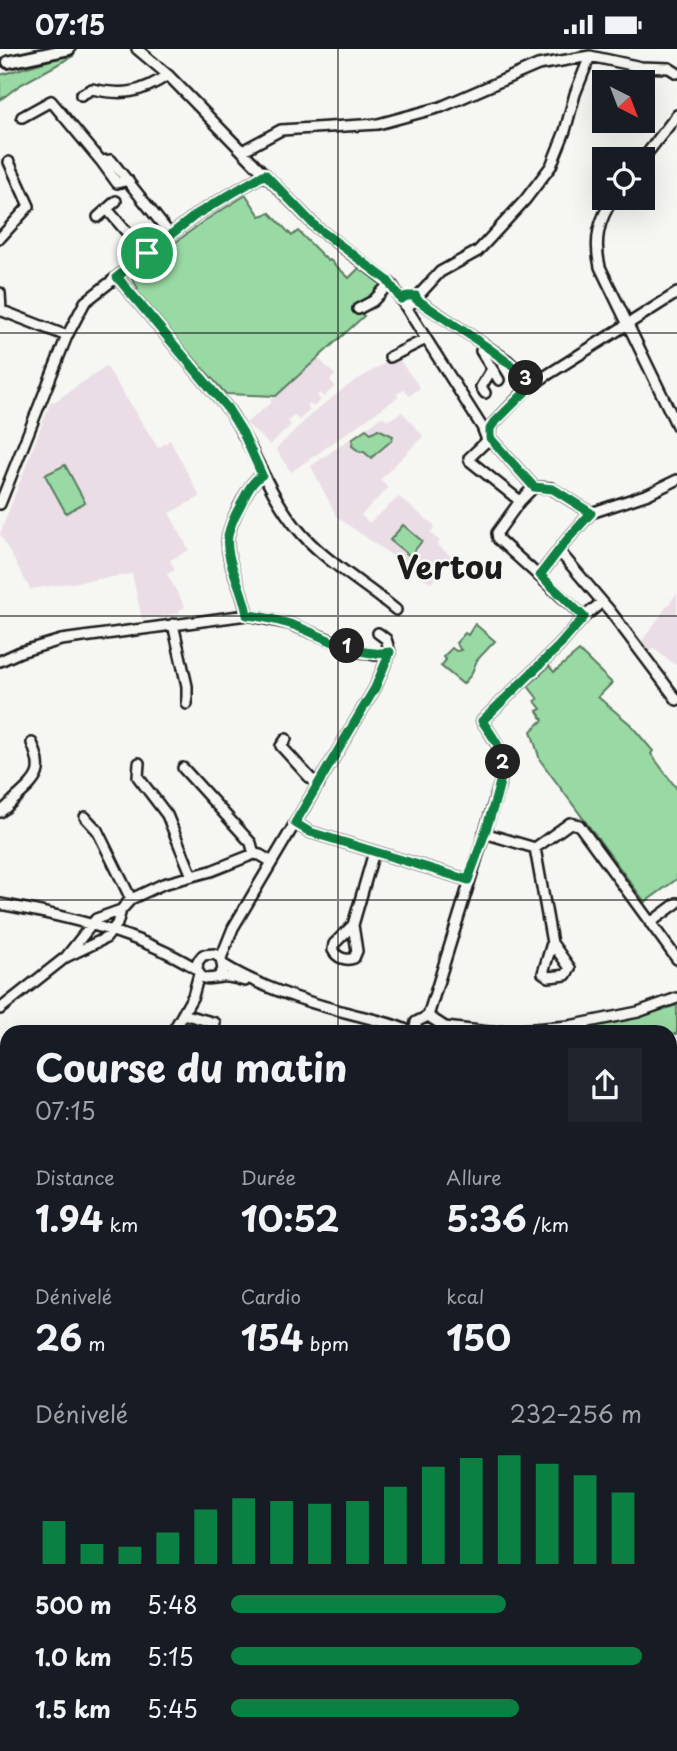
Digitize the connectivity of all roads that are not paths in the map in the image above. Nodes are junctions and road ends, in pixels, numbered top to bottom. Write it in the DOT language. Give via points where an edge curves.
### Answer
graph roads {
  1 [pos="46,49"];
  2 [pos="69,49"];
  3 [pos="137,49"];
  4 [pos="590,56"];
  5 [pos="4,63"];
  6 [pos="677,73"];
  7 [pos="168,75"];
  8 [pos="81,95"];
  9 [pos="677,115"];
  10 [pos="22,117"];
  11 [pos="652,147"];
  12 [pos="242,151"];
  13 [pos="9,162"];
  14 [pos="265,174"];
  15 [pos="116,201"];
  16 [pos="107,209"];
  17 [pos="607,210"];
  18 [pos="98,217"];
  19 [pos="170,234"];
  20 [pos="0,237"];
  21 [pos="147,253"];
  22 [pos="117,277"];
  23 [pos="388,282"];
  24 [pos="0,293"];
  25 [pos="677,293"];
  26 [pos="416,298"];
  27 [pos="401,299"];
  28 [pos="407,308"];
  29 [pos="358,309"];
  30 [pos="0,310"];
  31 [pos="626,324"];
  32 [pos="67,335"];
  33 [pos="426,339"];
  34 [pos="485,346"];
  35 [pos="390,357"];
  36 [pos="492,369"];
  37 [pos="499,380"];
  38 [pos="533,384"];
  39 [pos="485,393"];
  40 [pos="677,426"];
  41 [pos="487,434"];
  42 [pos="262,475"];
  43 [pos="677,481"];
  44 [pos="534,487"];
  45 [pos="520,501"];
  46 [pos="0,504"];
  47 [pos="591,513"];
  48 [pos="559,551"];
  49 [pos="540,575"];
  50 [pos="602,602"];
  51 [pos="396,610"];
  52 [pos="247,615"];
  53 [pos="584,617"];
  54 [pos="173,624"];
  55 [pos="378,633"];
  56 [pos="390,652"];
  57 [pos="0,661"];
  58 [pos="677,700"];
  59 [pos="187,704"];
  60 [pos="286,739"];
  61 [pos="32,743"];
  62 [pos="139,763"];
  63 [pos="183,768"];
  64 [pos="319,784"];
  65 [pos="0,812"];
  66 [pos="85,817"];
  67 [pos="295,823"];
  68 [pos="484,833"];
  69 [pos="535,848"];
  70 [pos="374,852"];
  71 [pos="254,854"];
  72 [pos="272,862"];
  73 [pos="192,876"];
  74 [pos="468,880"];
  75 [pos="131,899"];
  76 [pos="677,902"];
  77 [pos="0,904"];
  78 [pos="121,909"];
  79 [pos="650,923"];
  80 [pos="90,925"];
  81 [pos="353,925"];
  82 [pos="233,928"];
  83 [pos="112,932"];
  84 [pos="552,943"];
  85 [pos="211,953"];
  86 [pos="169,954"];
  87 [pos="66,957"];
  88 [pos="200,957"];
  89 [pos="677,959"];
  90 [pos="222,962"];
  91 [pos="198,971"];
  92 [pos="214,979"];
  93 [pos="253,981"];
  94 [pos="193,996"];
  95 [pos="677,998"];
  96 [pos="0,1009"];
  97 [pos="183,1014"];
  98 [pos="428,1016"];
  99 [pos="380,1021"];
  100 [pos="416,1022"];
  101 [pos="177,1025"];
  102 [pos="215,1025"];
  103 [pos="391,1025"];
  104 [pos="415,1025"];
  105 [pos="436,1025"];
  106 [pos="572,1025"];
  1 -- 5 [label="main road"];
  2 -- 5 [label="main road"];
  3 -- 7 [label="street"];
  4 -- 6 [label="street"];
  4 -- 12 [label="street" via="538,65 441,107 377,124 281,130"];
  4 -- 26 [label="street" via="551,166 478,251 440,272"];
  7 -- 8 [label="street" via="132,92 117,95 92,89"];
  7 -- 12 [label="street"];
  9 -- 11 [label="street"];
  10 -- 19 [label="street" via="51,101 101,162 111,160"];
  12 -- 14 [label="street"];
  13 -- 20 [label="street" via="29,206"];
  14 -- 19 [label="street"];
  14 -- 23 [label="street" via="316,227"];
  15 -- 16 [label="street"];
  16 -- 18 [label="street"];
  16 -- 21 [label="street"];
  17 -- 31 [label="street" via="598,227 597,255"];
  19 -- 21 [label="street"];
  21 -- 22 [label="street"];
  22 -- 32 [label="street" via="85,302"];
  22 -- 42 [label="street" via="228,409"];
  23 -- 27 [label="street"];
  23 -- 29 [label="street" via="373,301"];
  24 -- 30 [label="street"];
  25 -- 31 [label="street"];
  26 -- 27 [label="street"];
  26 -- 28 [label="street"];
  26 -- 34 [label="street"];
  27 -- 28 [label="street"];
  28 -- 33 [label="street"];
  30 -- 32 [label="street"];
  31 -- 38 [label="street"];
  31 -- 40 [label="street"];
  32 -- 46 [label="street"];
  33 -- 35 [label="street"];
  33 -- 41 [label="street"];
  34 -- 36 [label="street" via="481,351"];
  34 -- 38 [label="street"];
  36 -- 37 [label="street"];
  36 -- 39 [label="street" via="481,387"];
  38 -- 41 [label="street"];
  41 -- 44 [label="street"];
  41 -- 45 [label="street" via="470,461"];
  42 -- 51 [label="street" via="306,538"];
  42 -- 52 [label="street" via="248,489 228,537"];
  43 -- 47 [label="street"];
  44 -- 45 [label="street"];
  44 -- 47 [label="street" via="553,489"];
  45 -- 49 [label="street" via="497,533 498,539"];
  47 -- 48 [label="street"];
  48 -- 49 [label="street"];
  48 -- 50 [label="street"];
  49 -- 53 [label="street"];
  50 -- 53 [label="street"];
  50 -- 58 [label="street"];
  52 -- 54 [label="street"];
  52 -- 56 [label="street" via="290,624 361,652"];
  53 -- 68 [label="street" via="482,721 502,754 503,765"];
  54 -- 57 [label="street" via="61,639"];
  54 -- 59 [label="street"];
  55 -- 56 [label="street" via="386,639"];
  56 -- 64 [label="street" via="375,688"];
  60 -- 64 [label="street" via="281,746"];
  61 -- 65 [label="street" via="40,764 37,775"];
  62 -- 73 [label="street" via="138,777 167,815"];
  63 -- 71 [label="street" via="251,843"];
  64 -- 67 [label="street"];
  66 -- 75 [label="street" via="97,830"];
  67 -- 70 [label="street"];
  67 -- 72 [label="street"];
  68 -- 69 [label="street"];
  68 -- 74 [label="street"];
  69 -- 79 [label="street" via="575,823"];
  69 -- 84 [label="street"];
  70 -- 74 [label="street"];
  70 -- 81 [label="street"];
  71 -- 72 [label="street"];
  71 -- 73 [label="street"];
  72 -- 82 [label="street"];
  73 -- 75 [label="street"];
  74 -- 98 [label="street"];
  75 -- 78 [label="street"];
  76 -- 79 [label="street"];
  77 -- 80 [label="street"];
  78 -- 80 [label="street"];
  78 -- 83 [label="street"];
  79 -- 89 [label="street"];
  80 -- 83 [label="street"];
  80 -- 87 [label="street"];
  82 -- 85 [label="street"];
  82 -- 90 [label="street"];
  83 -- 86 [label="street"];
  83 -- 87 [label="street"];
  85 -- 88 [label="street"];
  85 -- 90 [label="street"];
  86 -- 88 [label="street"];
  86 -- 91 [label="street"];
  87 -- 96 [label="street"];
  88 -- 91 [label="street"];
  90 -- 92 [label="street"];
  90 -- 93 [label="street"];
  91 -- 92 [label="street"];
  91 -- 94 [label="street"];
  92 -- 93 [label="street"];
  92 -- 94 [label="street"];
  93 -- 99 [label="street"];
  94 -- 97 [label="street"];
  95 -- 106 [label="street"];
  97 -- 101 [label="street"];
  97 -- 102 [label="street"];
  98 -- 100 [label="street"];
  98 -- 105 [label="street"];
  99 -- 100 [label="street"];
  99 -- 103 [label="street"];
  100 -- 104 [label="street"];
}
